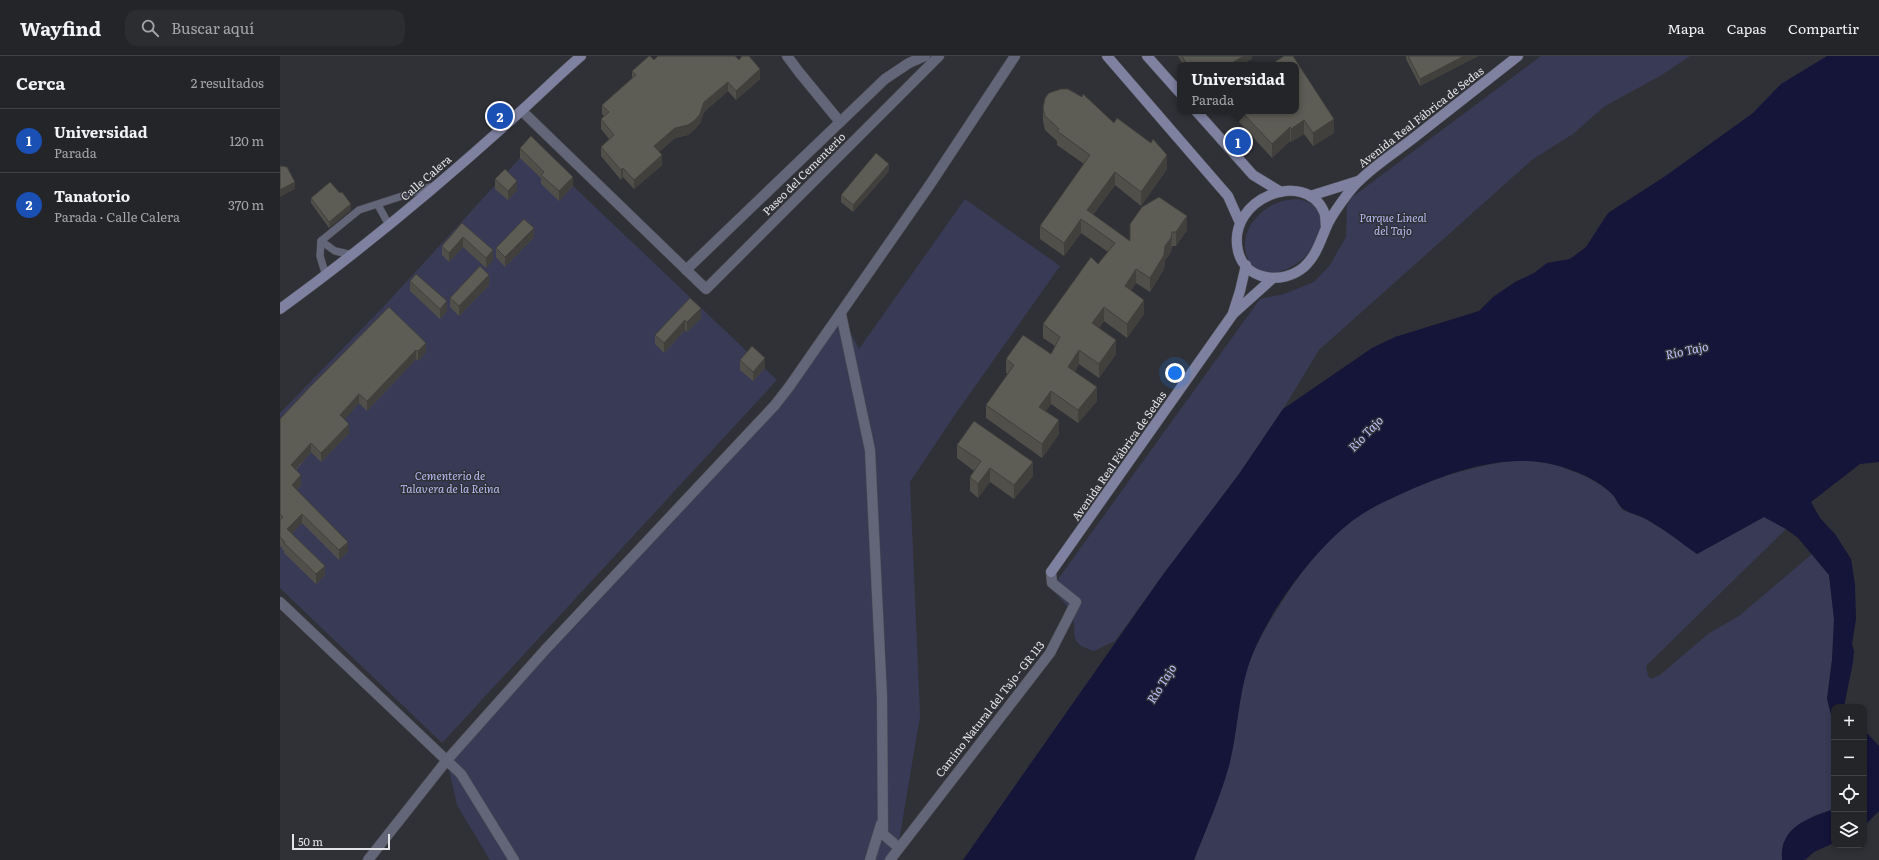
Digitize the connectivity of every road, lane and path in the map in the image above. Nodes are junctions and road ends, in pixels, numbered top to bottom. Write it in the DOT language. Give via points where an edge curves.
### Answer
graph roads {
  1 [pos="581,56"];
  2 [pos="788,56"];
  3 [pos="925,56"];
  4 [pos="939,56"];
  5 [pos="1015,56"];
  6 [pos="1107,56"];
  7 [pos="1147,56"];
  8 [pos="1518,56"];
  9 [pos="1177,90"];
  10 [pos="522,111"];
  11 [pos="1199,114"];
  12 [pos="840,122"];
  13 [pos="1358,181"];
  14 [pos="439,184"];
  15 [pos="1281,192"];
  16 [pos="1310,196"];
  17 [pos="378,205"];
  18 [pos="1240,223"];
  19 [pos="389,225"];
  20 [pos="1326,227"];
  21 [pos="321,241"];
  22 [pos="353,255"];
  23 [pos="1246,265"];
  24 [pos="686,270"];
  25 [pos="326,276"];
  26 [pos="1273,278"];
  27 [pos="280,309"];
  28 [pos="841,314"];
  29 [pos="1233,314"];
  30 [pos="1051,572"];
  31 [pos="280,602"];
  32 [pos="447,760"];
  33 [pos="883,816"];
  34 [pos="898,847"];
  35 [pos="368,860"];
  36 [pos="514,860"];
  37 [pos="870,860"];
  38 [pos="890,860"];
  1 -- 10 [label="street, Calle Calera"];
  2 -- 12 [label="street"];
  3 -- 12 [label="street, Paseo del Cementerio" via="885,79"];
  4 -- 24 [label="street, Paseo del Cementerio" via="706,289"];
  5 -- 28 [label="street"];
  6 -- 18 [label="street" via="1228,196"];
  7 -- 9 [label="street"];
  8 -- 13 [label="street, Avenida Real Fábrica de Sedas"];
  10 -- 14 [label="street, Calle Calera"];
  10 -- 24 [label="street, Paseo del Cementerio"];
  11 -- 15 [label="street" via="1253,175"];
  12 -- 24 [label="street, Paseo del Cementerio"];
  13 -- 16 [label="street, Avenida Real Fábrica de Sedas"];
  13 -- 20 [label="street, Avenida Real Fábrica de Sedas"];
  14 -- 17 [label="lane"];
  14 -- 19 [label="street, Calle Calera"];
  15 -- 16 [label="street" via="1295,191"];
  15 -- 18 [label="street" via="1254,203"];
  16 -- 20 [label="street" via="1324,213"];
  17 -- 19 [label="lane"];
  17 -- 21 [label="lane" via="359,210"];
  18 -- 23 [label="street" via="1238,252"];
  19 -- 22 [label="street, Calle Calera"];
  20 -- 26 [label="street, Avenida Real Fábrica de Sedas" via="1322,241 1304,267"];
  21 -- 22 [label="lane" via="336,251"];
  21 -- 25 [label="lane" via="320,256"];
  22 -- 25 [label="street, Calle Calera"];
  23 -- 26 [label="street" via="1256,274"];
  23 -- 29 [label="street, Avenida Real Fábrica de Sedas"];
  25 -- 27 [label="street, Calle Calera"];
  26 -- 29 [label="street, Avenida Real Fábrica de Sedas"];
  28 -- 32 [label="street" via="775,405 545,650"];
  28 -- 33 [label="street" via="870,450 882,697"];
  29 -- 30 [label="street, Avenida Real Fábrica de Sedas"];
  30 -- 34 [label="street, Camino Natural del Tajo - GR 113" via="1052,584 1076,602 1050,653"];
  31 -- 32 [label="street"];
  32 -- 35 [label="street"];
  32 -- 36 [label="street" via="461,774"];
  33 -- 34 [label="street" via="883,834"];
  33 -- 37 [label="street"];
  34 -- 38 [label="street, Camino Natural del Tajo - GR 113"];
}
